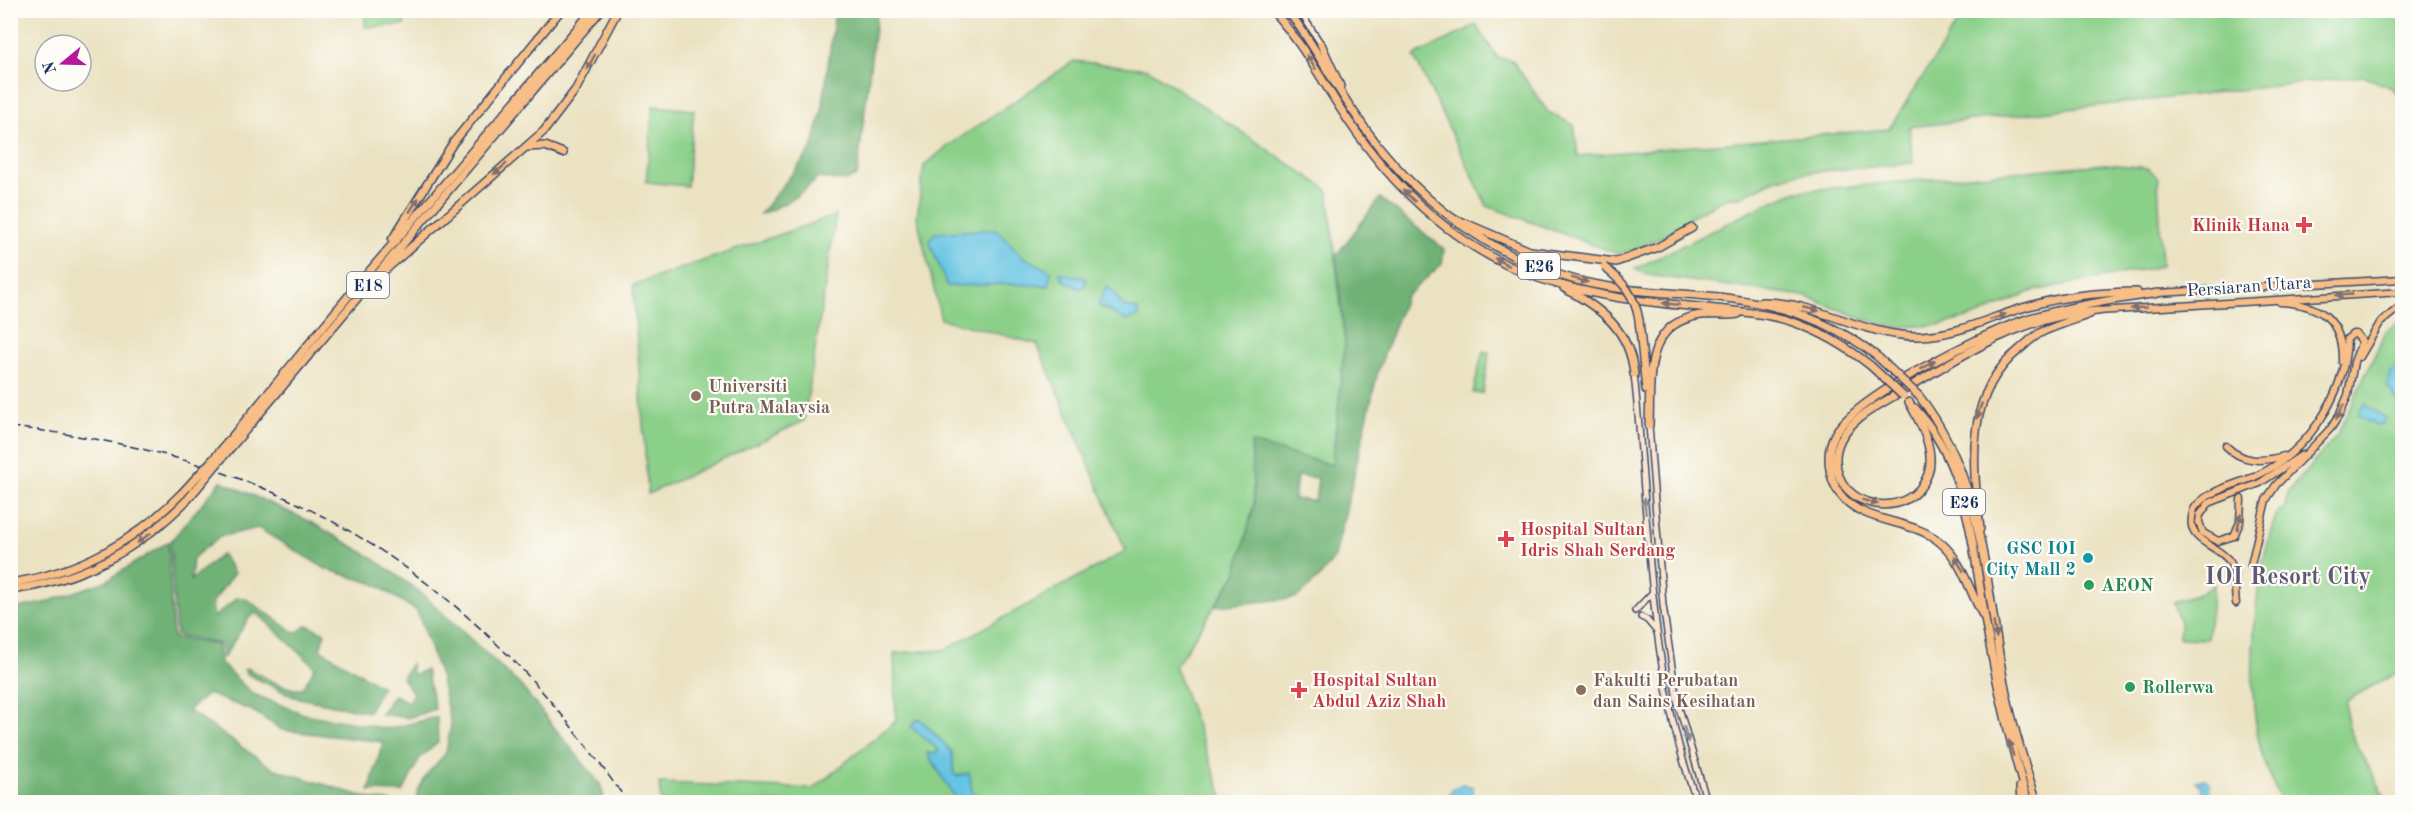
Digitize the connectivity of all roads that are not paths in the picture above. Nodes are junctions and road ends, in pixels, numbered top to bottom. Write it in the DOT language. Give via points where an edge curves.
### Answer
graph roads {
  1 [pos="561,10"];
  2 [pos="593,10"];
  3 [pos="601,10"];
  4 [pos="618,10"];
  5 [pos="1272,10"];
  6 [pos="1287,10"];
  7 [pos="1299,10"];
  8 [pos="1321,44"];
  9 [pos="523,98"];
  10 [pos="1348,104"];
  11 [pos="512,111"];
  12 [pos="527,147"];
  13 [pos="563,153"];
  14 [pos="1453,218"];
  15 [pos="1692,228"];
  16 [pos="1593,261"];
  17 [pos="2403,279"];
  18 [pos="1548,280"];
  19 [pos="370,282"];
  20 [pos="356,287"];
  21 [pos="2403,292"];
  22 [pos="2158,293"];
  23 [pos="2248,300"];
  24 [pos="1753,302"];
  25 [pos="2403,305"];
  26 [pos="2098,312"];
  27 [pos="1750,313"];
  28 [pos="2342,369"];
  29 [pos="2353,371"];
  30 [pos="1634,374"];
  31 [pos="1909,402"];
  32 [pos="1649,425"];
  33 [pos="2226,446"];
  34 [pos="2315,447"];
  35 [pos="2287,454"];
  36 [pos="219,457"];
  37 [pos="185,496"];
  38 [pos="2241,499"];
  39 [pos="2251,564"];
  40 [pos="1985,572"];
  41 [pos="10,583"];
  42 [pos="10,590"];
  43 [pos="1653,592"];
  44 [pos="2236,603"];
  45 [pos="1635,610"];
  46 [pos="1641,617"];
  47 [pos="1984,617"];
  48 [pos="1658,633"];
  49 [pos="2019,775"];
  50 [pos="2036,800"];
  51 [pos="1697,802"];
  52 [pos="1707,802"];
  53 [pos="2021,802"];
  54 [pos="2028,802"];
  20 -- 1 [label="highway, one-way" via="388,246 453,143"];
  2 -- 9 [label="highway, E18"];
  3 -- 9 [label="highway, E18"];
  4 -- 12 [label="highway, one-way" via="567,103"];
  18 -- 5 [label="highway, E26, one-way" via="1484,253 1408,196 1372,155 1303,49"];
  6 -- 10 [label="highway, E26"];
  7 -- 8 [label="main road"];
  8 -- 10 [label="highway"];
  9 -- 11 [label="highway, E18"];
  10 -- 14 [label="highway, E26" via="1407,181"];
  11 -- 19 [label="highway, E18"];
  11 -- 20 [label="highway, E18"];
  12 -- 13 [label="highway" via="545,146"];
  12 -- 19 [label="highway, one-way"];
  14 -- 16 [label="highway" via="1530,251"];
  14 -- 24 [label="highway, E26, one-way" via="1505,251 1564,276 1602,286"];
  15 -- 16 [label="highway" via="1634,257 1616,262"];
  16 -- 32 [label="highway, bridge" via="1625,285 1632,296 1639,320"];
  17 -- 22 [label="main road, Persiaran Utara"];
  27 -- 18 [label="highway, E26, one-way" via="1606,297"];
  18 -- 30 [label="highway" via="1608,316 1629,349"];
  19 -- 36 [label="highway, E18"];
  20 -- 36 [label="highway, E18"];
  21 -- 23 [label="main road, Persiaran Utara, one-way"];
  24 -- 22 [label="highway, one-way" via="1780,302 1819,310 1871,330 1923,336 2080,295"];
  47 -- 22 [label="highway, one-way" via="1962,568 1939,541 1856,508 1839,493 1829,465 1835,433 1855,413 1914,373 1993,332 2060,310"];
  23 -- 26 [label="main road, Persiaran Utara, one-way"];
  23 -- 28 [label="main road" via="2298,303 2326,315 2340,337"];
  24 -- 40 [label="highway, E26, bridge" via="1824,324 1856,339 1920,396 1959,466"];
  25 -- 29 [label="main road" via="2380,323"];
  26 -- 31 [label="highway, one-way" via="2025,328 1971,349 1865,414 1840,439 1836,460 1844,484 1857,498 1873,505 1892,505 1907,500 1922,488 1929,472 1928,448"];
  26 -- 40 [label="highway, one-way" via="2040,333 2001,366 1982,403 1973,452"];
  27 -- 31 [label="highway, E26, bridge" via="1781,318 1847,347"];
  27 -- 32 [label="highway" via="1702,315 1676,323 1664,332 1652,359"];
  28 -- 29 [label="main road" via="2347,339 2353,333 2362,341"];
  28 -- 35 [label="main road" via="2322,419"];
  29 -- 34 [label="main road, one-way" via="2340,414"];
  43 -- 30 [label="main road, one-way"];
  31 -- 47 [label="highway, E26" via="1937,438 1959,486"];
  32 -- 52 [label="main road, one-way" via="1663,605 1677,701"];
  33 -- 35 [label="main road" via="2255,461"];
  34 -- 38 [label="main road, one-way" via="2260,483 2209,503 2199,515 2203,533 2218,541 2234,536 2240,522"];
  34 -- 39 [label="main road" via="2266,500"];
  35 -- 44 [label="main road" via="2265,472 2207,496 2194,509 2193,528 2198,538 2226,557 2233,567"];
  36 -- 37 [label="highway, E18, bridge"];
  37 -- 41 [label="highway, E18" via="96,559 50,575"];
  37 -- 42 [label="highway, E18, one-way" via="152,532 101,565 52,583"];
  40 -- 50 [label="highway, E26, one-way" via="2011,719"];
  43 -- 45 [label="main road"];
  43 -- 48 [label="main road"];
  46 -- 48 [label="main road"];
  49 -- 47 [label="highway, E26, one-way" via="2003,721"];
  48 -- 51 [label="main road" via="1668,701"];
  49 -- 53 [label="highway"];
  49 -- 54 [label="highway, E26"];
}
